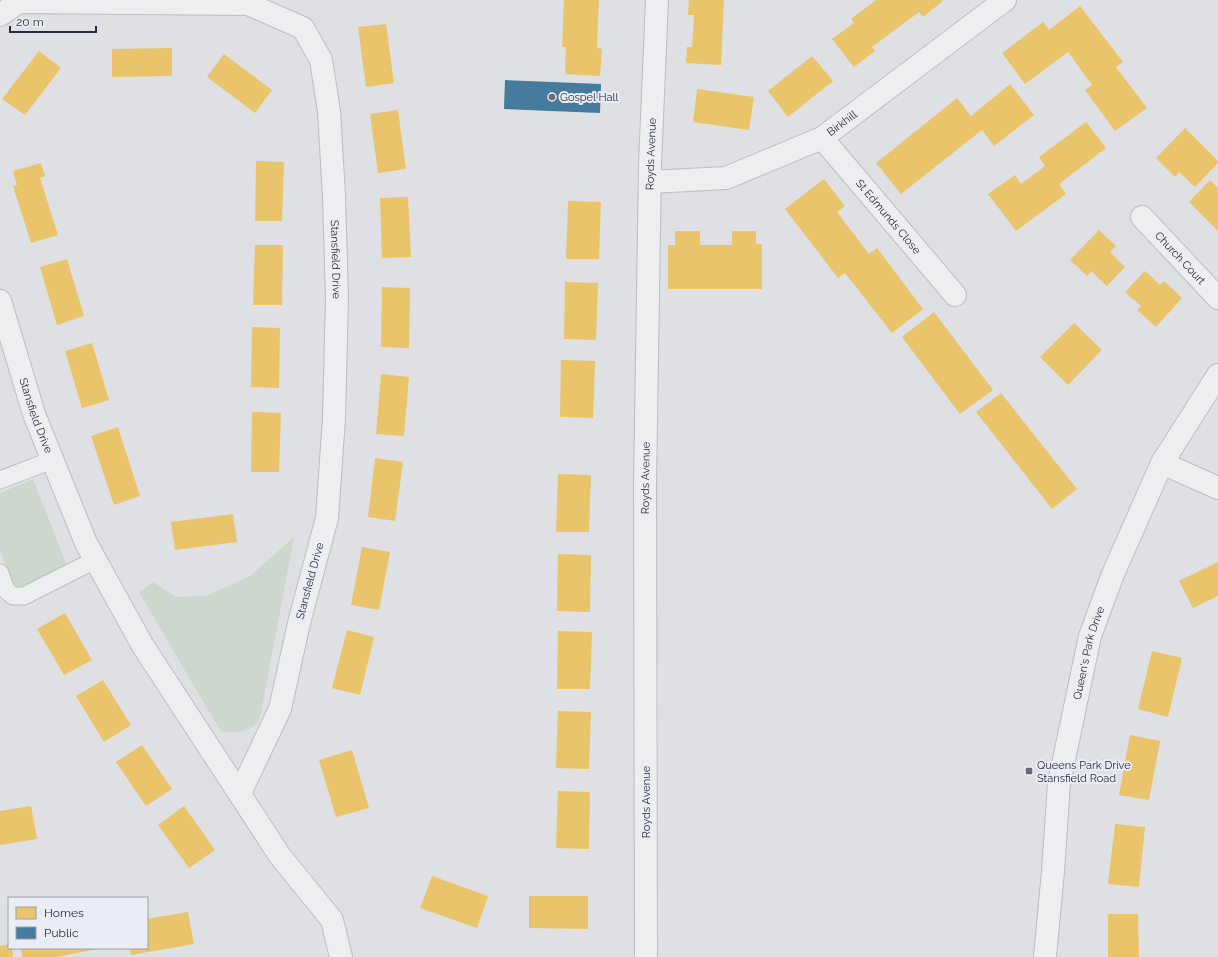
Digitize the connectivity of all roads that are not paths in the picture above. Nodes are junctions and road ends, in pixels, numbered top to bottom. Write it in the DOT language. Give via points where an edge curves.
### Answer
graph roads {
  1 [pos="657,0"];
  2 [pos="1005,0"];
  3 [pos="19,1"];
  4 [pos="0,15"];
  5 [pos="822,138"];
  6 [pos="650,182"];
  7 [pos="1142,217"];
  8 [pos="955,295"];
  9 [pos="1218,298"];
  10 [pos="0,301"];
  11 [pos="1218,375"];
  12 [pos="52,460"];
  13 [pos="1162,463"];
  14 [pos="0,480"];
  15 [pos="1218,488"];
  16 [pos="95,560"];
  17 [pos="0,573"];
  18 [pos="240,793"];
  19 [pos="341,957"];
  20 [pos="646,957"];
  21 [pos="1045,957"];
  1 -- 6 [label="street, Royds Avenue"];
  2 -- 5 [label="street, Birkhill"];
  3 -- 4 [label="street, Stansfield Drive"];
  3 -- 18 [label="street, Stansfield Drive" via="248,4 303,28 321,60 329,111 338,298 327,518 299,623 280,709"];
  5 -- 6 [label="street, Birkhill" via="726,178"];
  5 -- 8 [label="street, St Edmunds Close"];
  6 -- 20 [label="street, Royds Avenue" via="645,486"];
  7 -- 9 [label="street, Church Court"];
  10 -- 12 [label="street, Stansfield Drive" via="34,414"];
  11 -- 13 [label="street, Queen's Park Drive"];
  12 -- 14 [label="lane"];
  12 -- 16 [label="street, Stansfield Drive"];
  13 -- 15 [label="street"];
  13 -- 21 [label="street, Queen's Park Drive" via="1113,574 1090,636 1059,783"];
  16 -- 17 [label="lane" via="24,596 12,596 6,590"];
  16 -- 18 [label="street, Stansfield Drive" via="144,646"];
  18 -- 19 [label="street, Stansfield Drive" via="280,856 332,920"];
}
